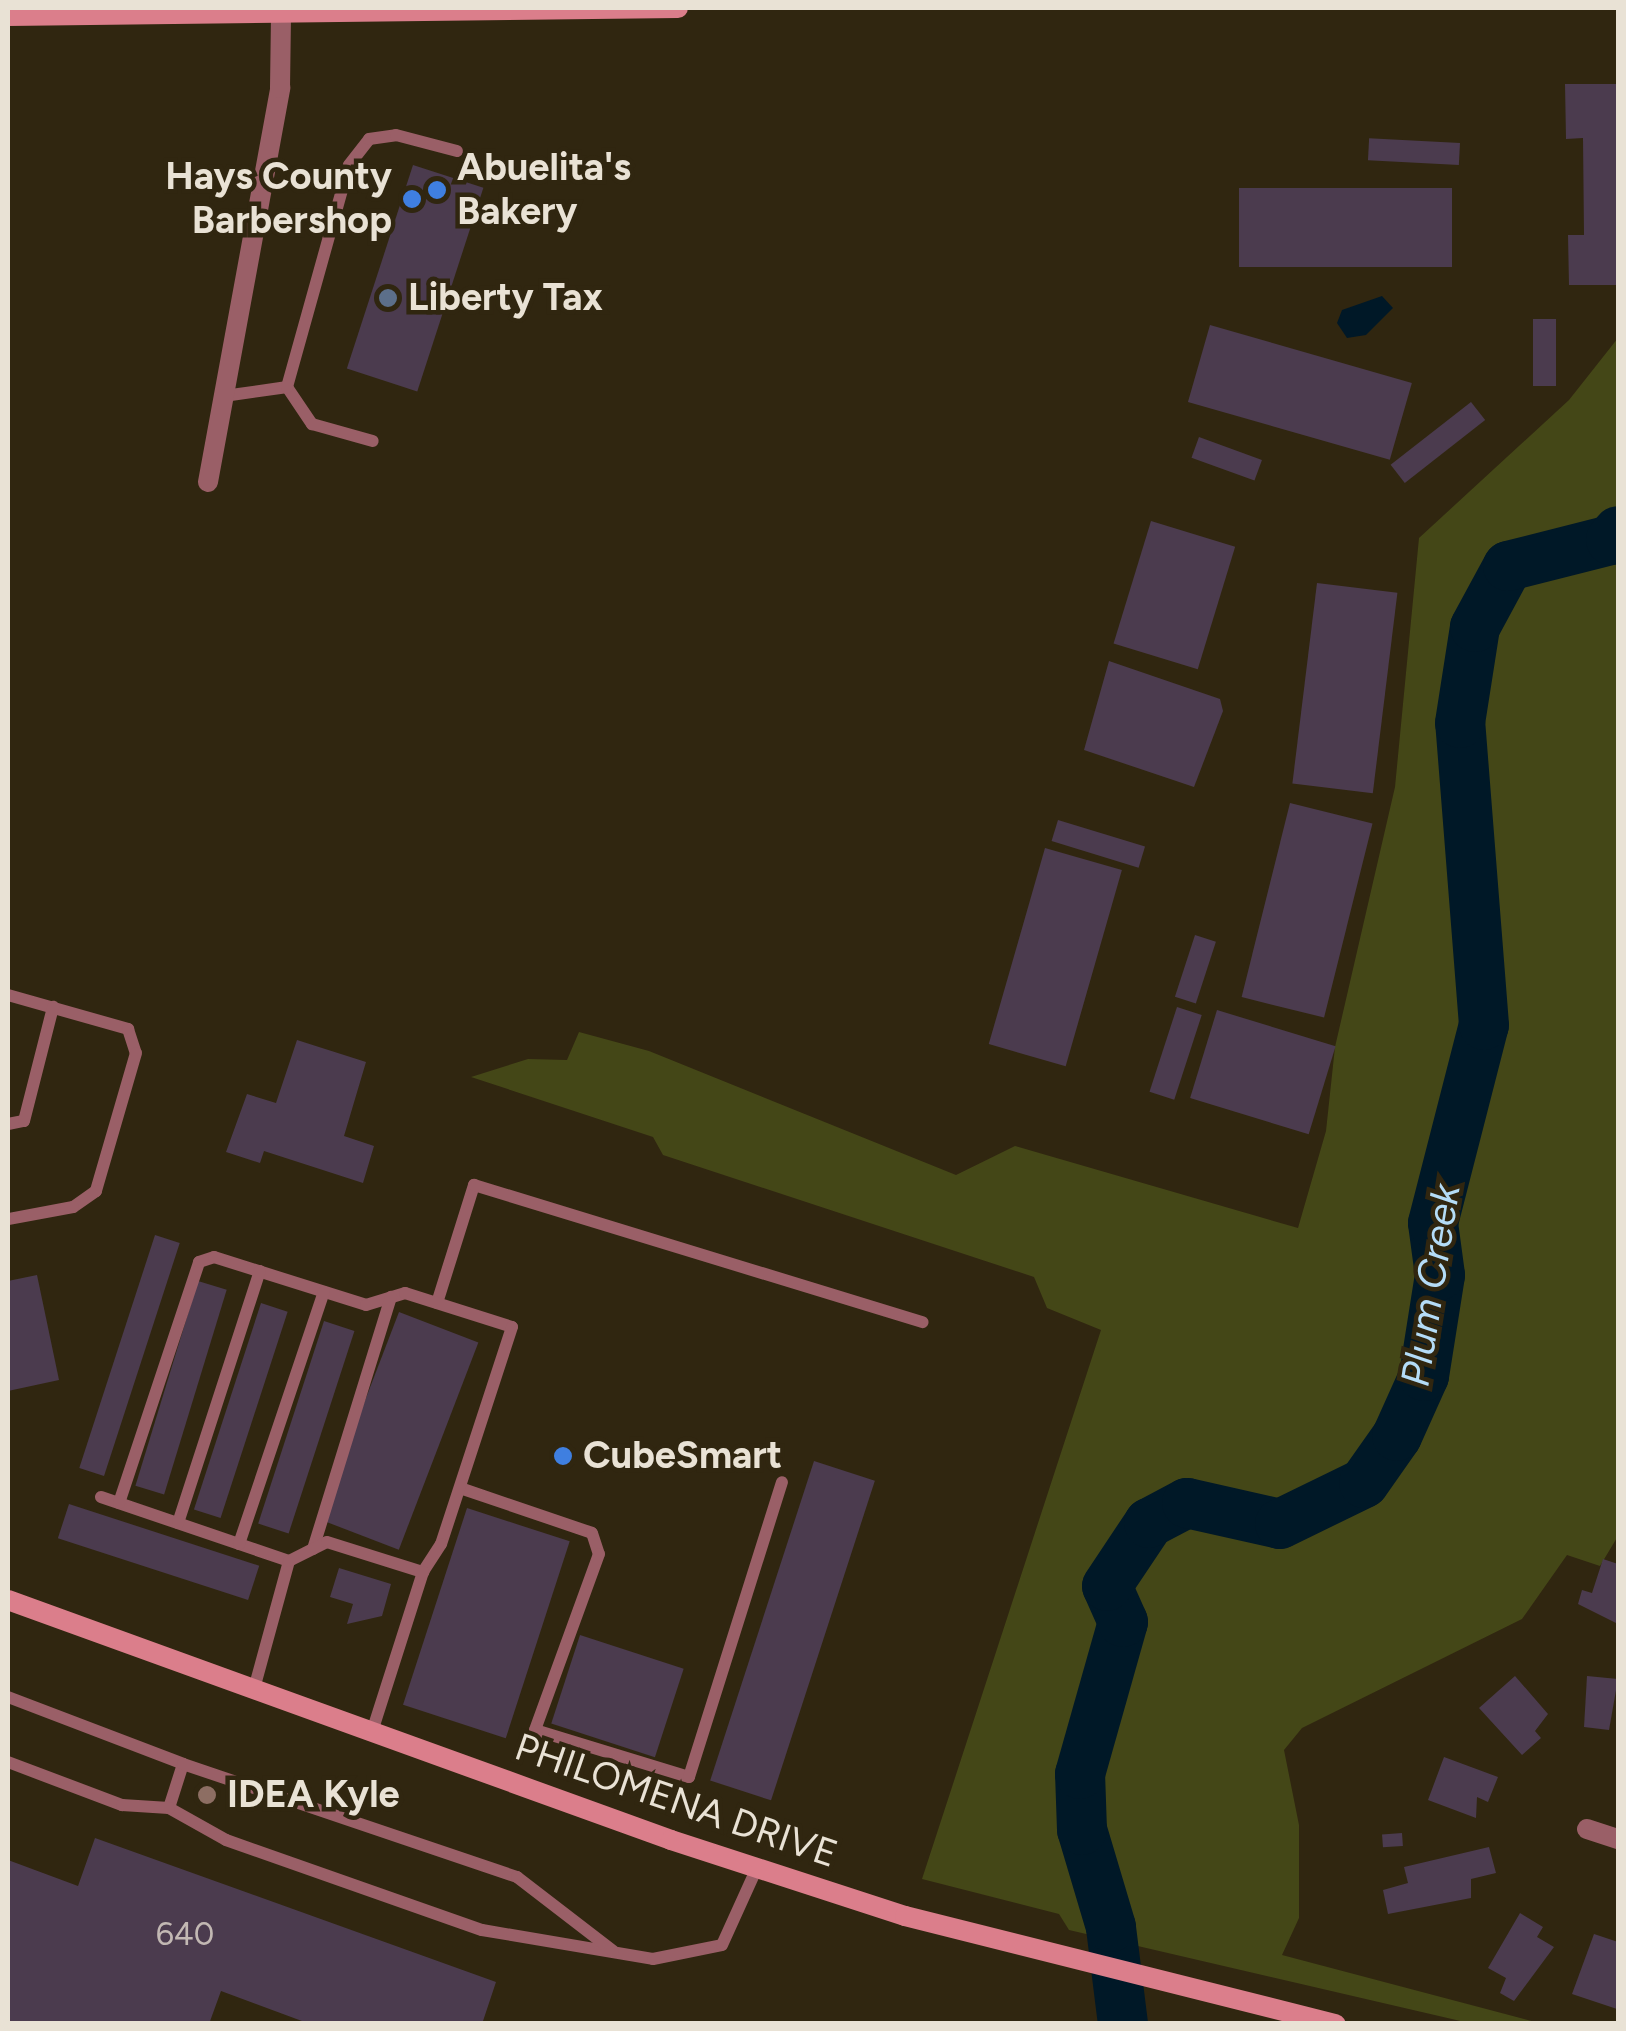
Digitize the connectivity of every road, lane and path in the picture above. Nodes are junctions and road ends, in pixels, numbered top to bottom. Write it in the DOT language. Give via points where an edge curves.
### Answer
graph roads {
  1 [pos="678,8"];
  2 [pos="8,16"];
  3 [pos="282,16"];
  4 [pos="458,151"];
  5 [pos="287,387"];
  6 [pos="224,396"];
  7 [pos="373,441"];
  8 [pos="208,482"];
  9 [pos="8,995"];
  10 [pos="53,1008"];
  11 [pos="8,1124"];
  12 [pos="8,1219"];
  13 [pos="260,1271"];
  14 [pos="324,1292"];
  15 [pos="391,1297"];
  16 [pos="437,1304"];
  17 [pos="923,1322"];
  18 [pos="782,1482"];
  19 [pos="460,1488"];
  20 [pos="101,1497"];
  21 [pos="119,1503"];
  22 [pos="178,1523"];
  23 [pos="239,1544"];
  24 [pos="313,1549"];
  25 [pos="289,1561"];
  26 [pos="423,1572"];
  27 [pos="8,1600"];
  28 [pos="254,1689"];
  29 [pos="8,1697"];
  30 [pos="372,1732"];
  31 [pos="8,1762"];
  32 [pos="184,1764"];
  33 [pos="169,1808"];
  34 [pos="1587,1829"];
  35 [pos="1618,1839"];
  36 [pos="756,1868"];
  37 [pos="615,1952"];
  38 [pos="1261,2015"];
  39 [pos="1336,2024"];
  1 -- 3 [label="street"];
  2 -- 3 [label="street"];
  3 -- 6 [label="street" via="280,88"];
  4 -- 5 [label="lane" via="396,134 369,139 349,165"];
  5 -- 6 [label="lane"];
  5 -- 7 [label="lane" via="312,424"];
  6 -- 8 [label="street"];
  9 -- 10 [label="lane"];
  10 -- 11 [label="lane" via="24,1121"];
  10 -- 12 [label="lane" via="128,1028 136,1053 96,1191 73,1207"];
  13 -- 14 [label="lane"];
  13 -- 21 [label="lane" via="214,1256 190,1275"];
  13 -- 22 [label="lane"];
  14 -- 15 [label="lane" via="366,1305"];
  14 -- 23 [label="lane"];
  15 -- 16 [label="lane" via="405,1293"];
  15 -- 24 [label="lane"];
  16 -- 17 [label="lane" via="474,1185"];
  16 -- 19 [label="lane" via="512,1327"];
  18 -- 19 [label="lane" via="689,1777 535,1730 599,1554 592,1533"];
  19 -- 26 [label="lane"];
  20 -- 21 [label="lane"];
  21 -- 22 [label="lane"];
  22 -- 23 [label="lane"];
  23 -- 25 [label="lane"];
  24 -- 25 [label="lane"];
  24 -- 26 [label="lane" via="327,1542"];
  25 -- 28 [label="lane"];
  26 -- 30 [label="lane"];
  27 -- 28 [label="street, PHILOMENA DRIVE"];
  28 -- 30 [label="street, PHILOMENA DRIVE"];
  29 -- 32 [label="lane"];
  30 -- 36 [label="street, PHILOMENA DRIVE"];
  31 -- 33 [label="lane" via="122,1805"];
  32 -- 33 [label="lane"];
  32 -- 37 [label="lane" via="517,1877"];
  33 -- 37 [label="lane" via="226,1840 482,1930"];
  34 -- 35 [label="street"];
  36 -- 37 [label="lane" via="722,1946 653,1959"];
  36 -- 38 [label="street, PHILOMENA DRIVE" via="1207,1994"];
  38 -- 39 [label="street, PHILOMENA DRIVE"];
}
